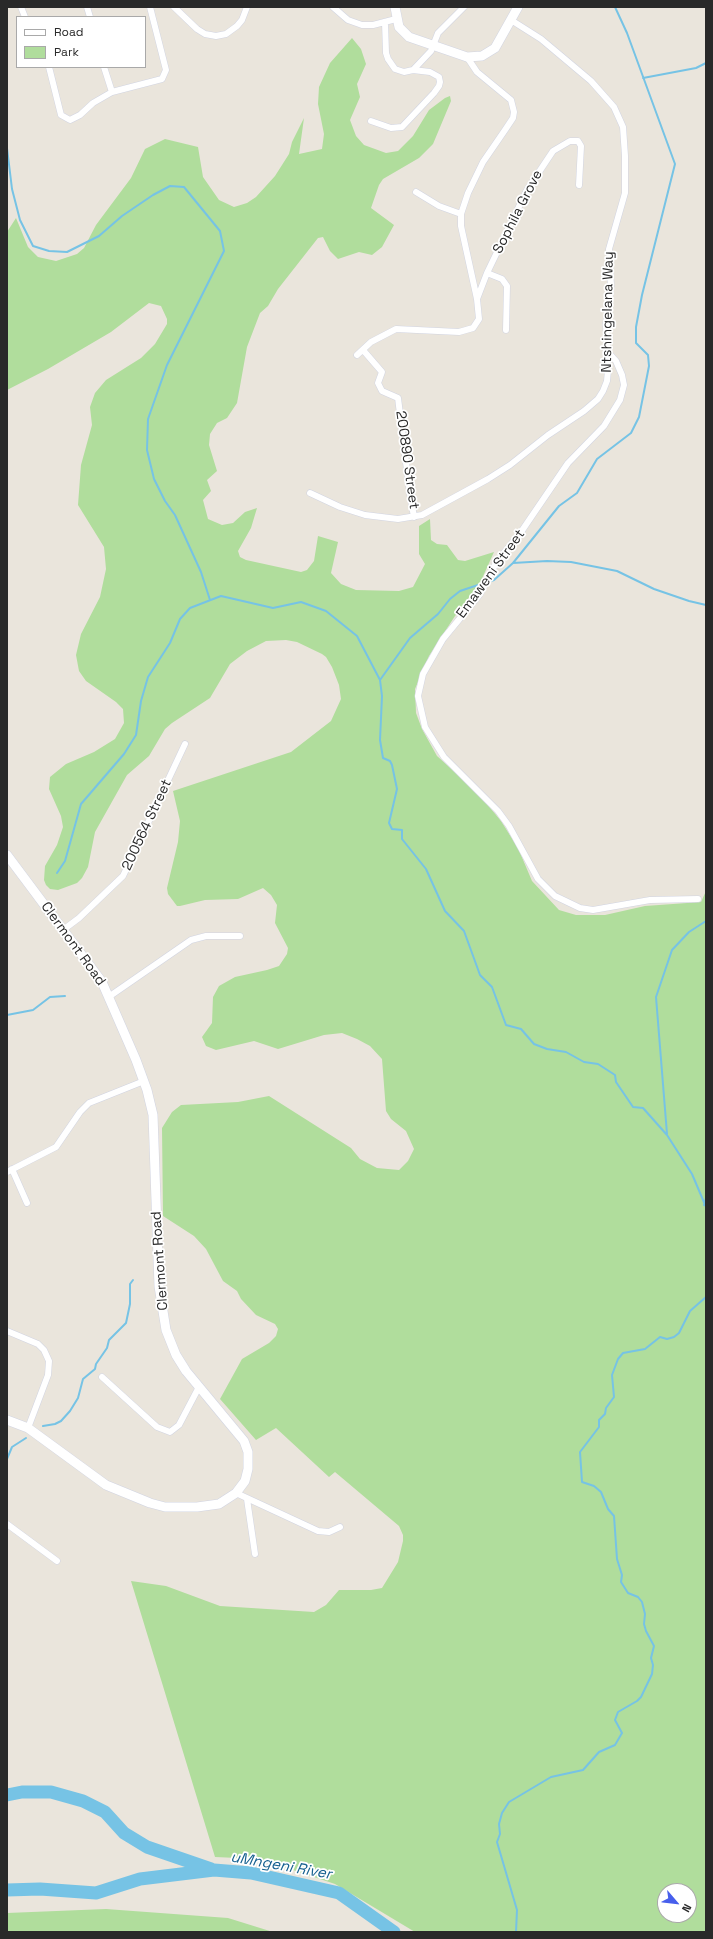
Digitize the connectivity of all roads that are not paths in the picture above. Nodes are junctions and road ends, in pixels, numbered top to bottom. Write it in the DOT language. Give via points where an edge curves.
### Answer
graph roads {
  1 [pos="150,7"];
  2 [pos="174,7"];
  3 [pos="247,7"];
  4 [pos="334,7"];
  5 [pos="395,7"];
  6 [pos="464,7"];
  7 [pos="518,7"];
  8 [pos="396,19"];
  9 [pos="511,20"];
  10 [pos="385,22"];
  11 [pos="433,46"];
  12 [pos="467,57"];
  13 [pos="48,68"];
  14 [pos="104,68"];
  15 [pos="413,70"];
  16 [pos="112,92"];
  17 [pos="371,121"];
  18 [pos="579,185"];
  19 [pos="416,192"];
  20 [pos="461,214"];
  21 [pos="487,273"];
  22 [pos="477,299"];
  23 [pos="506,330"];
  24 [pos="362,350"];
  25 [pos="607,350"];
  26 [pos="357,355"];
  27 [pos="310,493"];
  28 [pos="414,517"];
  29 [pos="185,744"];
  30 [pos="7,854"];
  31 [pos="698,899"];
  32 [pos="63,930"];
  33 [pos="240,936"];
  34 [pos="110,996"];
  35 [pos="144,1081"];
  36 [pos="10,1171"];
  37 [pos="28,1203"];
  38 [pos="7,1331"];
  39 [pos="102,1378"];
  40 [pos="199,1387"];
  41 [pos="7,1420"];
  42 [pos="28,1428"];
  43 [pos="236,1494"];
  44 [pos="247,1499"];
  45 [pos="7,1524"];
  46 [pos="340,1527"];
  47 [pos="255,1554"];
  48 [pos="57,1561"];
  1 -- 16 [label="street" via="166,73 159,80"];
  2 -- 3 [label="street" via="197,29 216,36 226,34 237,26"];
  4 -- 10 [label="street" via="355,23 373,25"];
  5 -- 8 [label="street"];
  6 -- 11 [label="street" via="438,33"];
  7 -- 9 [label="street"];
  8 -- 10 [label="street"];
  8 -- 11 [label="street" via="409,36"];
  9 -- 12 [label="street" via="500,43 492,51 482,56"];
  9 -- 25 [label="street, Ntshingelana Way" via="542,40 591,81 614,107 623,127 625,193 609,249 611,286 606,324"];
  10 -- 15 [label="street" via="388,59 399,71"];
  11 -- 12 [label="street"];
  11 -- 15 [label="street"];
  12 -- 20 [label="street" via="477,72 511,100 514,112 513,118 483,162"];
  13 -- 16 [label="street" via="61,115 67,119 72,119"];
  14 -- 16 [label="street"];
  15 -- 17 [label="street" via="430,72 439,77 437,90 402,127 391,128"];
  18 -- 21 [label="street, Sophila Grove" via="581,149 578,141 570,141 553,151 527,190"];
  19 -- 20 [label="street" via="439,206"];
  20 -- 22 [label="street" via="460,226"];
  21 -- 22 [label="street, Sophila Grove"];
  21 -- 23 [label="street" via="502,279 507,286"];
  22 -- 24 [label="street" via="479,319 473,328 459,332 396,329 371,342"];
  24 -- 26 [label="street"];
  24 -- 28 [label="street, 200890 Street" via="382,372 378,383 382,391 398,398"];
  25 -- 28 [label="street, Ntshingelana Way" via="607,381 598,399 496,474"];
  25 -- 31 [label="street, Emaweni Street" via="616,361 622,375 624,385 620,400 604,426 568,463 521,532 506,548 483,589 443,639 420,682 418,696 425,727 444,757 498,811 538,879 555,896 580,908 593,910 650,900"];
  27 -- 28 [label="street, Ntshingelana Way" via="365,515 398,519"];
  29 -- 32 [label="street, 200564 Street" via="123,876"];
  30 -- 32 [label="street, Clermont Road"];
  32 -- 34 [label="street, Clermont Road" via="92,967"];
  33 -- 34 [label="street" via="206,936 191,940"];
  34 -- 35 [label="street, Clermont Road"];
  35 -- 36 [label="street" via="89,1103 56,1147"];
  35 -- 40 [label="street, Clermont Road" via="155,1133 159,1286 164,1320 176,1355"];
  36 -- 37 [label="street"];
  38 -- 42 [label="street" via="38,1344 49,1361 48,1375"];
  39 -- 40 [label="street" via="157,1427 170,1432 179,1425"];
  40 -- 43 [label="street, Clermont Road" via="241,1436 246,1446 248,1469 245,1481"];
  41 -- 42 [label="street, Clermont Road"];
  42 -- 43 [label="street, Clermont Road" via="106,1485 150,1503 180,1507 213,1506 225,1502"];
  43 -- 44 [label="street"];
  44 -- 46 [label="street" via="318,1531 330,1532"];
  44 -- 47 [label="street"];
  45 -- 48 [label="street"];
}
